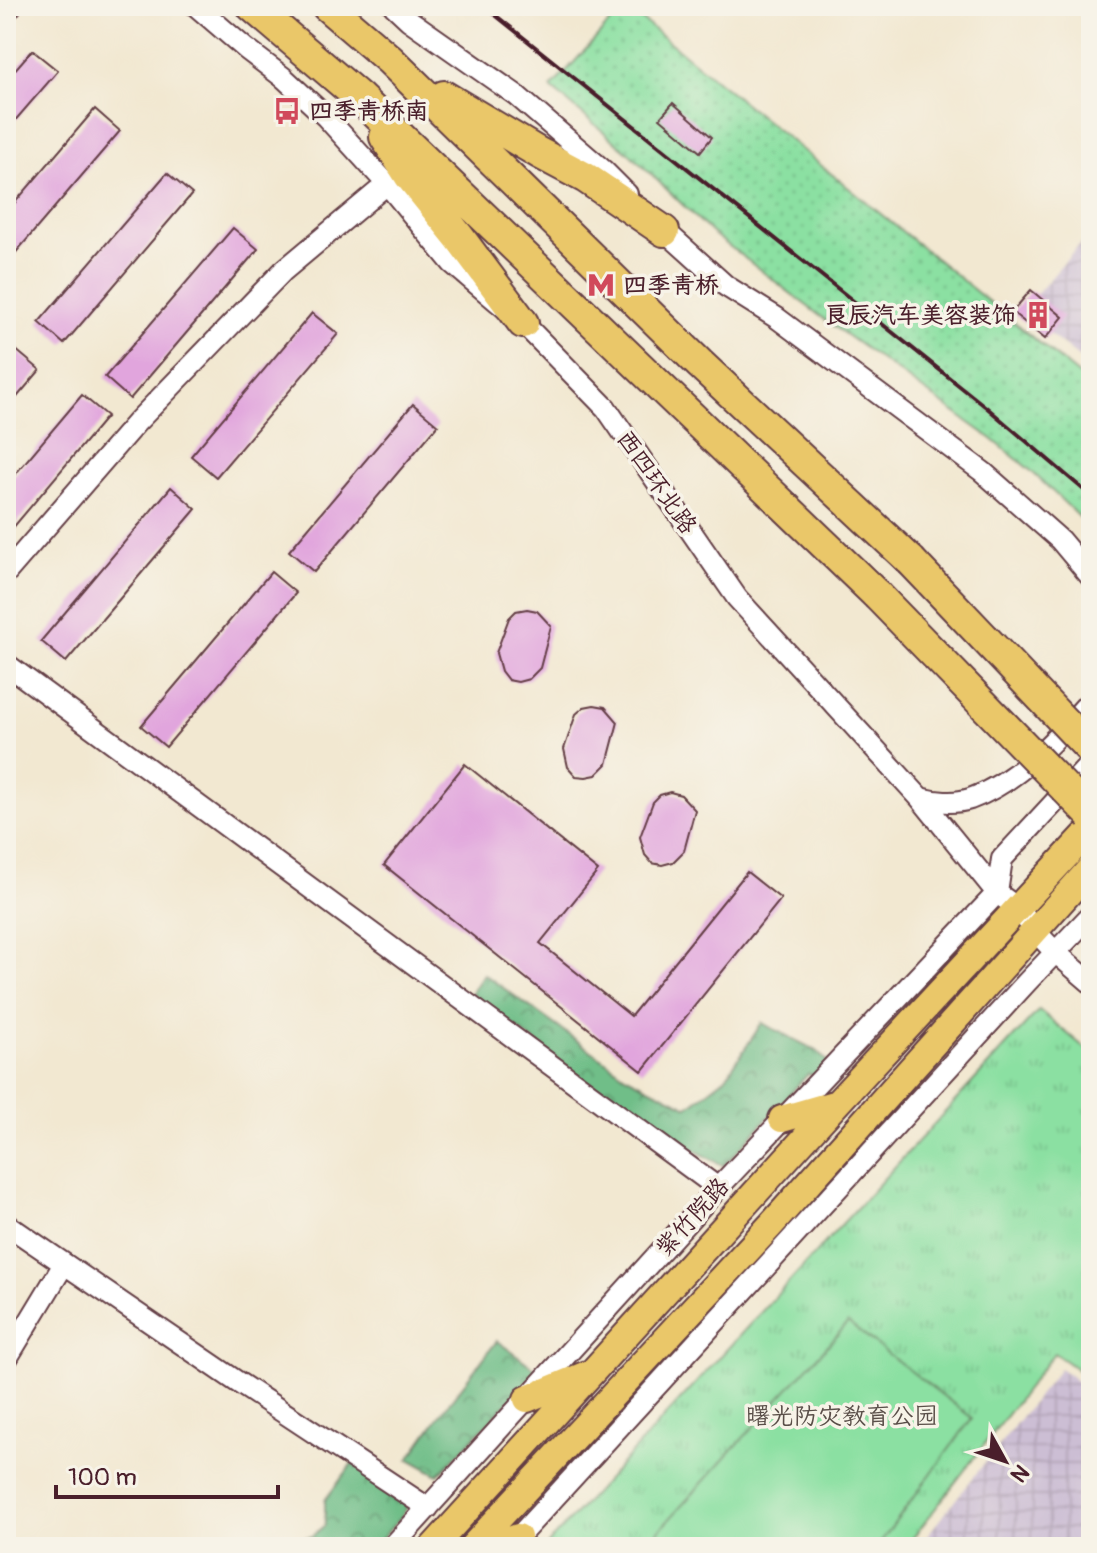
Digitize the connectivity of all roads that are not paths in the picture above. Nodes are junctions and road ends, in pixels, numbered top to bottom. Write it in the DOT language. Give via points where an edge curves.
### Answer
graph roads {
  1 [pos="11,6"];
  2 [pos="196,6"];
  3 [pos="252,6"];
  4 [pos="327,6"];
  5 [pos="394,6"];
  6 [pos="6,12"];
  7 [pos="390,60"];
  8 [pos="360,98"];
  9 [pos="387,184"];
  10 [pos="664,231"];
  11 [pos="523,323"];
  12 [pos="6,573"];
  13 [pos="1091,577"];
  14 [pos="6,664"];
  15 [pos="1091,700"];
  16 [pos="1091,750"];
  17 [pos="1091,763"];
  18 [pos="920,798"];
  19 [pos="1091,815"];
  20 [pos="1091,829"];
  21 [pos="1091,868"];
  22 [pos="997,893"];
  23 [pos="1019,909"];
  24 [pos="1091,915"];
  25 [pos="1035,931"];
  26 [pos="1055,952"];
  27 [pos="1091,983"];
  28 [pos="837,1103"];
  29 [pos="782,1119"];
  30 [pos="718,1188"];
  31 [pos="6,1224"];
  32 [pos="64,1264"];
  33 [pos="6,1360"];
  34 [pos="594,1371"];
  35 [pos="527,1399"];
  36 [pos="428,1508"];
  37 [pos="513,1542"];
  38 [pos="392,1547"];
  39 [pos="433,1547"];
  40 [pos="472,1547"];
  41 [pos="490,1547"];
  1 -- 6 [label="street"];
  2 -- 9 [label="street, 西四环北路" via="302,94"];
  3 -- 8 [label="highway"];
  4 -- 7 [label="highway"];
  5 -- 10 [label="street" via="516,95"];
  7 -- 10 [label="highway"];
  7 -- 16 [label="highway, bridge" via="700,364 911,561"];
  8 -- 11 [label="highway" via="409,175"];
  8 -- 19 [label="highway, bridge" via="877,595"];
  9 -- 11 [label="street, 西四环北路" via="452,263"];
  9 -- 12 [label="street" via="272,281 136,423"];
  10 -- 13 [label="street" via="726,286 983,472 1060,540"];
  11 -- 18 [label="street, 西四环北路" via="606,408 737,598"];
  14 -- 30 [label="street"];
  15 -- 18 [label="street" via="1052,743 1006,781 968,800"];
  17 -- 22 [label="street" via="1002,859"];
  18 -- 22 [label="street, 西四环北路"];
  20 -- 23 [label="main road, 紫竹院路"];
  21 -- 25 [label="main road"];
  22 -- 23 [label="street, 西四环北路"];
  22 -- 29 [label="street, 紫竹院路"];
  23 -- 25 [label="street, 西四环北路"];
  23 -- 28 [label="main road, 紫竹院路"];
  24 -- 26 [label="street"];
  25 -- 26 [label="street, 西四环北路"];
  25 -- 40 [label="main road"];
  26 -- 27 [label="street, 西四环北路"];
  26 -- 37 [label="street"];
  28 -- 29 [label="main road"];
  28 -- 34 [label="main road, 紫竹院路"];
  29 -- 30 [label="street, 紫竹院路"];
  30 -- 35 [label="street, 紫竹院路"];
  31 -- 32 [label="street"];
  32 -- 33 [label="street"];
  32 -- 36 [label="street"];
  34 -- 35 [label="main road"];
  34 -- 39 [label="main road, 紫竹院路"];
  35 -- 36 [label="street, 紫竹院路"];
  36 -- 38 [label="street, 紫竹院路"];
  37 -- 41 [label="main road"];
}
